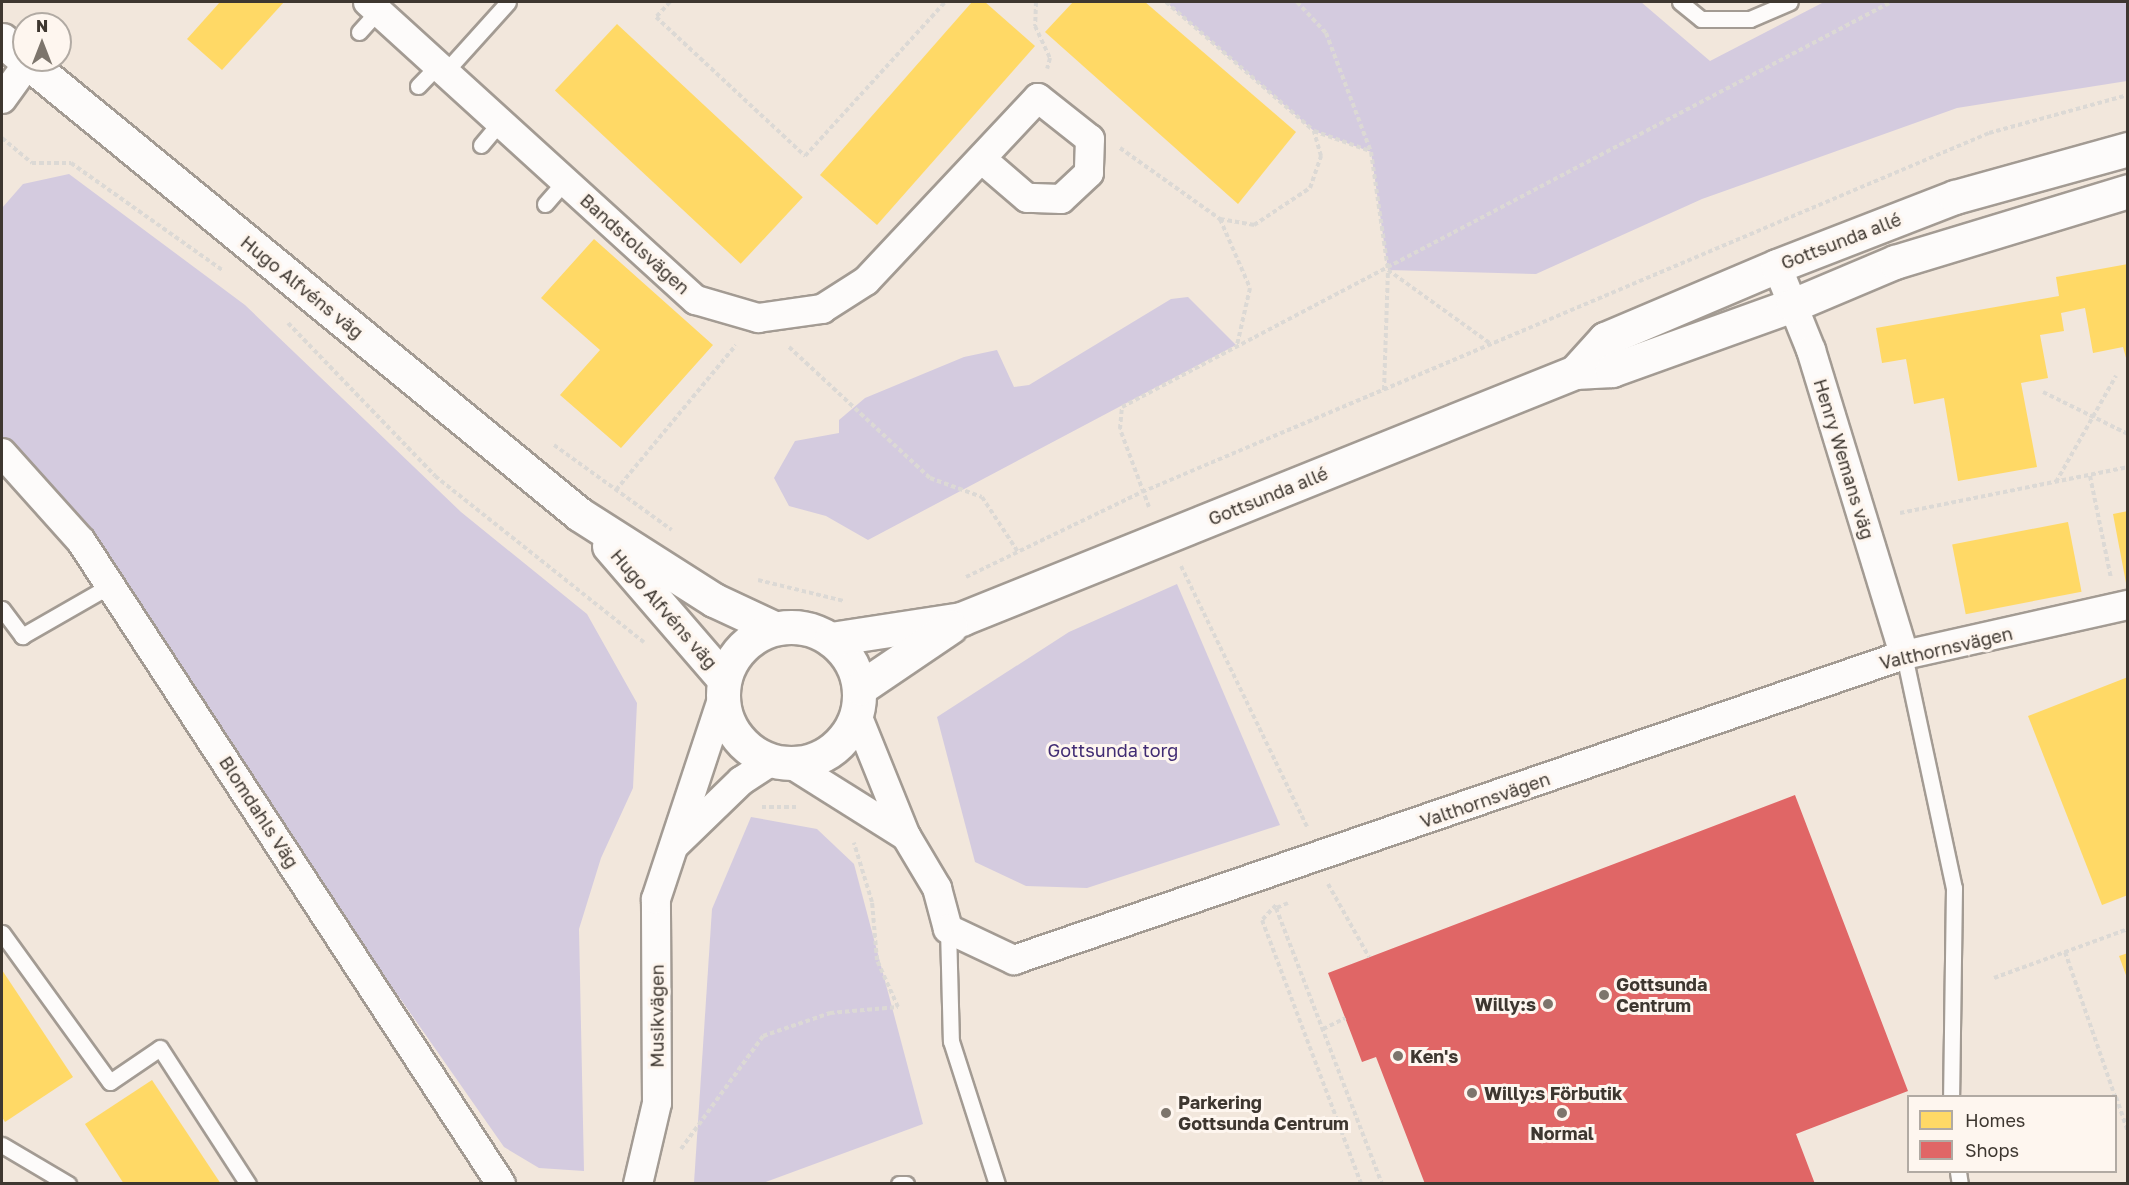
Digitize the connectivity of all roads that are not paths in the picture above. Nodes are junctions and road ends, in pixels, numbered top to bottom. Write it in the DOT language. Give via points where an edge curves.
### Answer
graph roads {
  1 [pos="508,2"];
  2 [pos="1680,2"];
  3 [pos="1790,2"];
  4 [pos="373,6"];
  5 [pos="359,32"];
  6 [pos="442,68"];
  7 [pos="19,72"];
  8 [pos="39,72"];
  9 [pos="418,86"];
  10 [pos="2,99"];
  11 [pos="500,122"];
  12 [pos="481,145"];
  13 [pos="2127,149"];
  14 [pos="984,161"];
  15 [pos="565,181"];
  16 [pos="2127,191"];
  17 [pos="545,204"];
  18 [pos="1777,266"];
  19 [pos="1793,305"];
  20 [pos="1575,372"];
  21 [pos="2,453"];
  22 [pos="579,514"];
  23 [pos="111,585"];
  24 [pos="2127,605"];
  25 [pos="2,609"];
  26 [pos="961,619"];
  27 [pos="774,628"];
  28 [pos="831,639"];
  29 [pos="1904,655"];
  30 [pos="723,689"];
  31 [pos="858,701"];
  32 [pos="782,763"];
  33 [pos="906,836"];
  34 [pos="672,848"];
  35 [pos="948,929"];
  36 [pos="2,933"];
  37 [pos="1951,1095"];
  38 [pos="2,1145"];
  39 [pos="69,1184"];
  40 [pos="248,1184"];
  41 [pos="501,1184"];
  42 [pos="638,1184"];
  43 [pos="898,1184"];
  44 [pos="906,1184"];
  45 [pos="997,1184"];
  1 -- 6 [label="lane"];
  2 -- 3 [label="lane" via="1701,20 1750,19"];
  4 -- 5 [label="lane"];
  4 -- 6 [label="street, Bandstolsvägen"];
  6 -- 9 [label="lane"];
  6 -- 11 [label="street, Bandstolsvägen"];
  7 -- 10 [label="street"];
  8 -- 22 [label="street, Hugo Alfvéns väg"];
  11 -- 12 [label="lane"];
  11 -- 15 [label="street, Bandstolsvägen"];
  13 -- 18 [label="street, Gottsunda allé" via="1956,197"];
  14 -- 14 [label="street, Bandstolsvägen" via="1027,198 1061,199 1089,173 1090,139 1038,98"];
  14 -- 15 [label="street, Bandstolsvägen" via="866,281 822,309 758,318 696,300"];
  15 -- 17 [label="lane"];
  16 -- 19 [label="street, Gottsunda allé" via="1895,262"];
  18 -- 19 [label="street, Henry Wemans väg"];
  18 -- 20 [label="street, Gottsunda allé" via="1605,339"];
  19 -- 20 [label="street, Gottsunda allé" via="1612,370"];
  19 -- 29 [label="street, Henry Wemans väg"];
  20 -- 26 [label="street, Gottsunda allé"];
  21 -- 23 [label="street, Blomdahls Väg" via="81,541"];
  22 -- 27 [label="street, Hugo Alfvéns väg" via="714,600"];
  22 -- 30 [label="street, Hugo Alfvéns väg"];
  23 -- 25 [label="lane" via="22,636"];
  23 -- 41 [label="street, Blomdahls Väg"];
  24 -- 29 [label="street, Valthornsvägen"];
  26 -- 28 [label="street, Gottsunda allé"];
  26 -- 31 [label="street, Gottsunda allé"];
  27 -- 28 [label="street" via="804,627"];
  27 -- 30 [label="street" via="747,642"];
  28 -- 31 [label="street" via="852,662"];
  29 -- 35 [label="street, Valthornsvägen" via="1014,960"];
  29 -- 37 [label="lane" via="1954,888"];
  30 -- 32 [label="street" via="739,740"];
  30 -- 34 [label="street, Musikvägen"];
  31 -- 32 [label="street" via="829,753"];
  31 -- 33 [label="street"];
  32 -- 33 [label="street"];
  32 -- 34 [label="street, Musikvägen" via="741,781"];
  33 -- 35 [label="street" via="937,888"];
  34 -- 42 [label="street, Musikvägen" via="656,899 657,1103"];
  35 -- 45 [label="lane" via="951,1041"];
  36 -- 40 [label="lane" via="110,1082 160,1048"];
  38 -- 39 [label="lane"];
  43 -- 44 [label="lane"];
}
